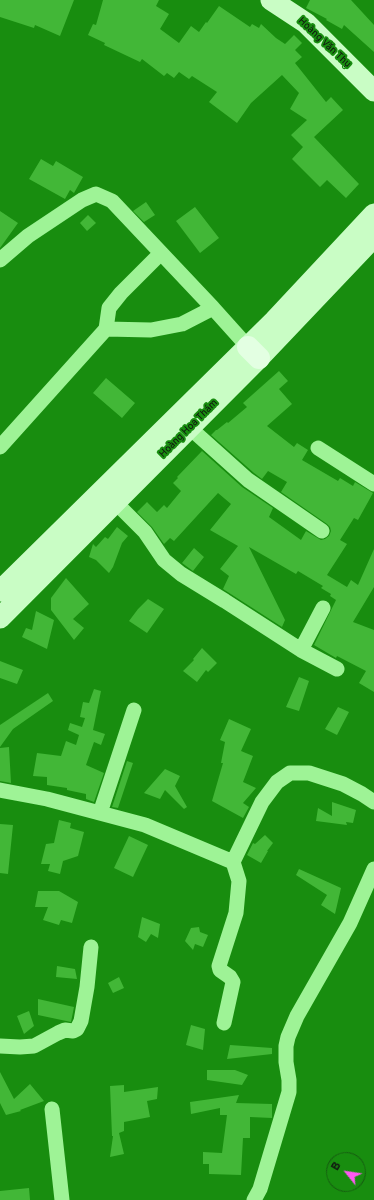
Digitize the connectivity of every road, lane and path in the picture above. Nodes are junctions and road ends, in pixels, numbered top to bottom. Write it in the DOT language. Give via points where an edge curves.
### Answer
graph roads {
  1 [pos="271,0"];
  2 [pos="374,90"];
  3 [pos="374,214"];
  4 [pos="374,237"];
  5 [pos="160,254"];
  6 [pos="2,255"];
  7 [pos="214,308"];
  8 [pos="106,329"];
  9 [pos="253,353"];
  10 [pos="190,428"];
  11 [pos="0,447"];
  12 [pos="318,448"];
  13 [pos="374,484"];
  14 [pos="116,503"];
  15 [pos="322,531"];
  16 [pos="0,591"];
  17 [pos="323,608"];
  18 [pos="0,618"];
  19 [pos="301,650"];
  20 [pos="337,669"];
  21 [pos="134,710"];
  22 [pos="0,790"];
  23 [pos="374,802"];
  24 [pos="100,813"];
  25 [pos="233,862"];
  26 [pos="374,869"];
  27 [pos="91,947"];
  28 [pos="224,1023"];
  29 [pos="0,1046"];
  30 [pos="52,1109"];
  31 [pos="62,1200"];
  32 [pos="254,1200"];
  1 -- 2 [label="main road, Hoàng Văn Thụ" via="306,23"];
  3 -- 9 [label="main road, Hoàng Hoa Thám" via="274,321"];
  4 -- 9 [label="main road, Hoàng Hoa Thám"];
  5 -- 6 [label="street" via="112,201 96,194 82,200"];
  5 -- 7 [label="street"];
  5 -- 8 [label="street" via="109,308"];
  7 -- 8 [label="street" via="182,324 151,330"];
  7 -- 9 [label="street"];
  8 -- 11 [label="street"];
  9 -- 10 [label="main road, Hoàng Hoa Thám"];
  9 -- 16 [label="main road, Hoàng Hoa Thám"];
  10 -- 14 [label="main road, Hoàng Hoa Thám"];
  10 -- 15 [label="street" via="248,480"];
  12 -- 13 [label="street"];
  14 -- 18 [label="main road, Hoàng Hoa Thám"];
  14 -- 19 [label="street" via="145,532 164,560 181,574"];
  17 -- 19 [label="street"];
  19 -- 20 [label="street"];
  21 -- 24 [label="street"];
  22 -- 24 [label="street"];
  23 -- 25 [label="street" via="344,784 309,773 290,773 277,782 262,802"];
  24 -- 25 [label="street" via="145,825"];
  25 -- 28 [label="street" via="240,881 236,914 219,966 233,982"];
  26 -- 32 [label="street" via="350,923 297,1016 288,1037 286,1062 289,1092 260,1190"];
  27 -- 29 [label="street" via="87,987 81,1021 77,1029 65,1030 34,1046"];
  30 -- 31 [label="street"];
}
